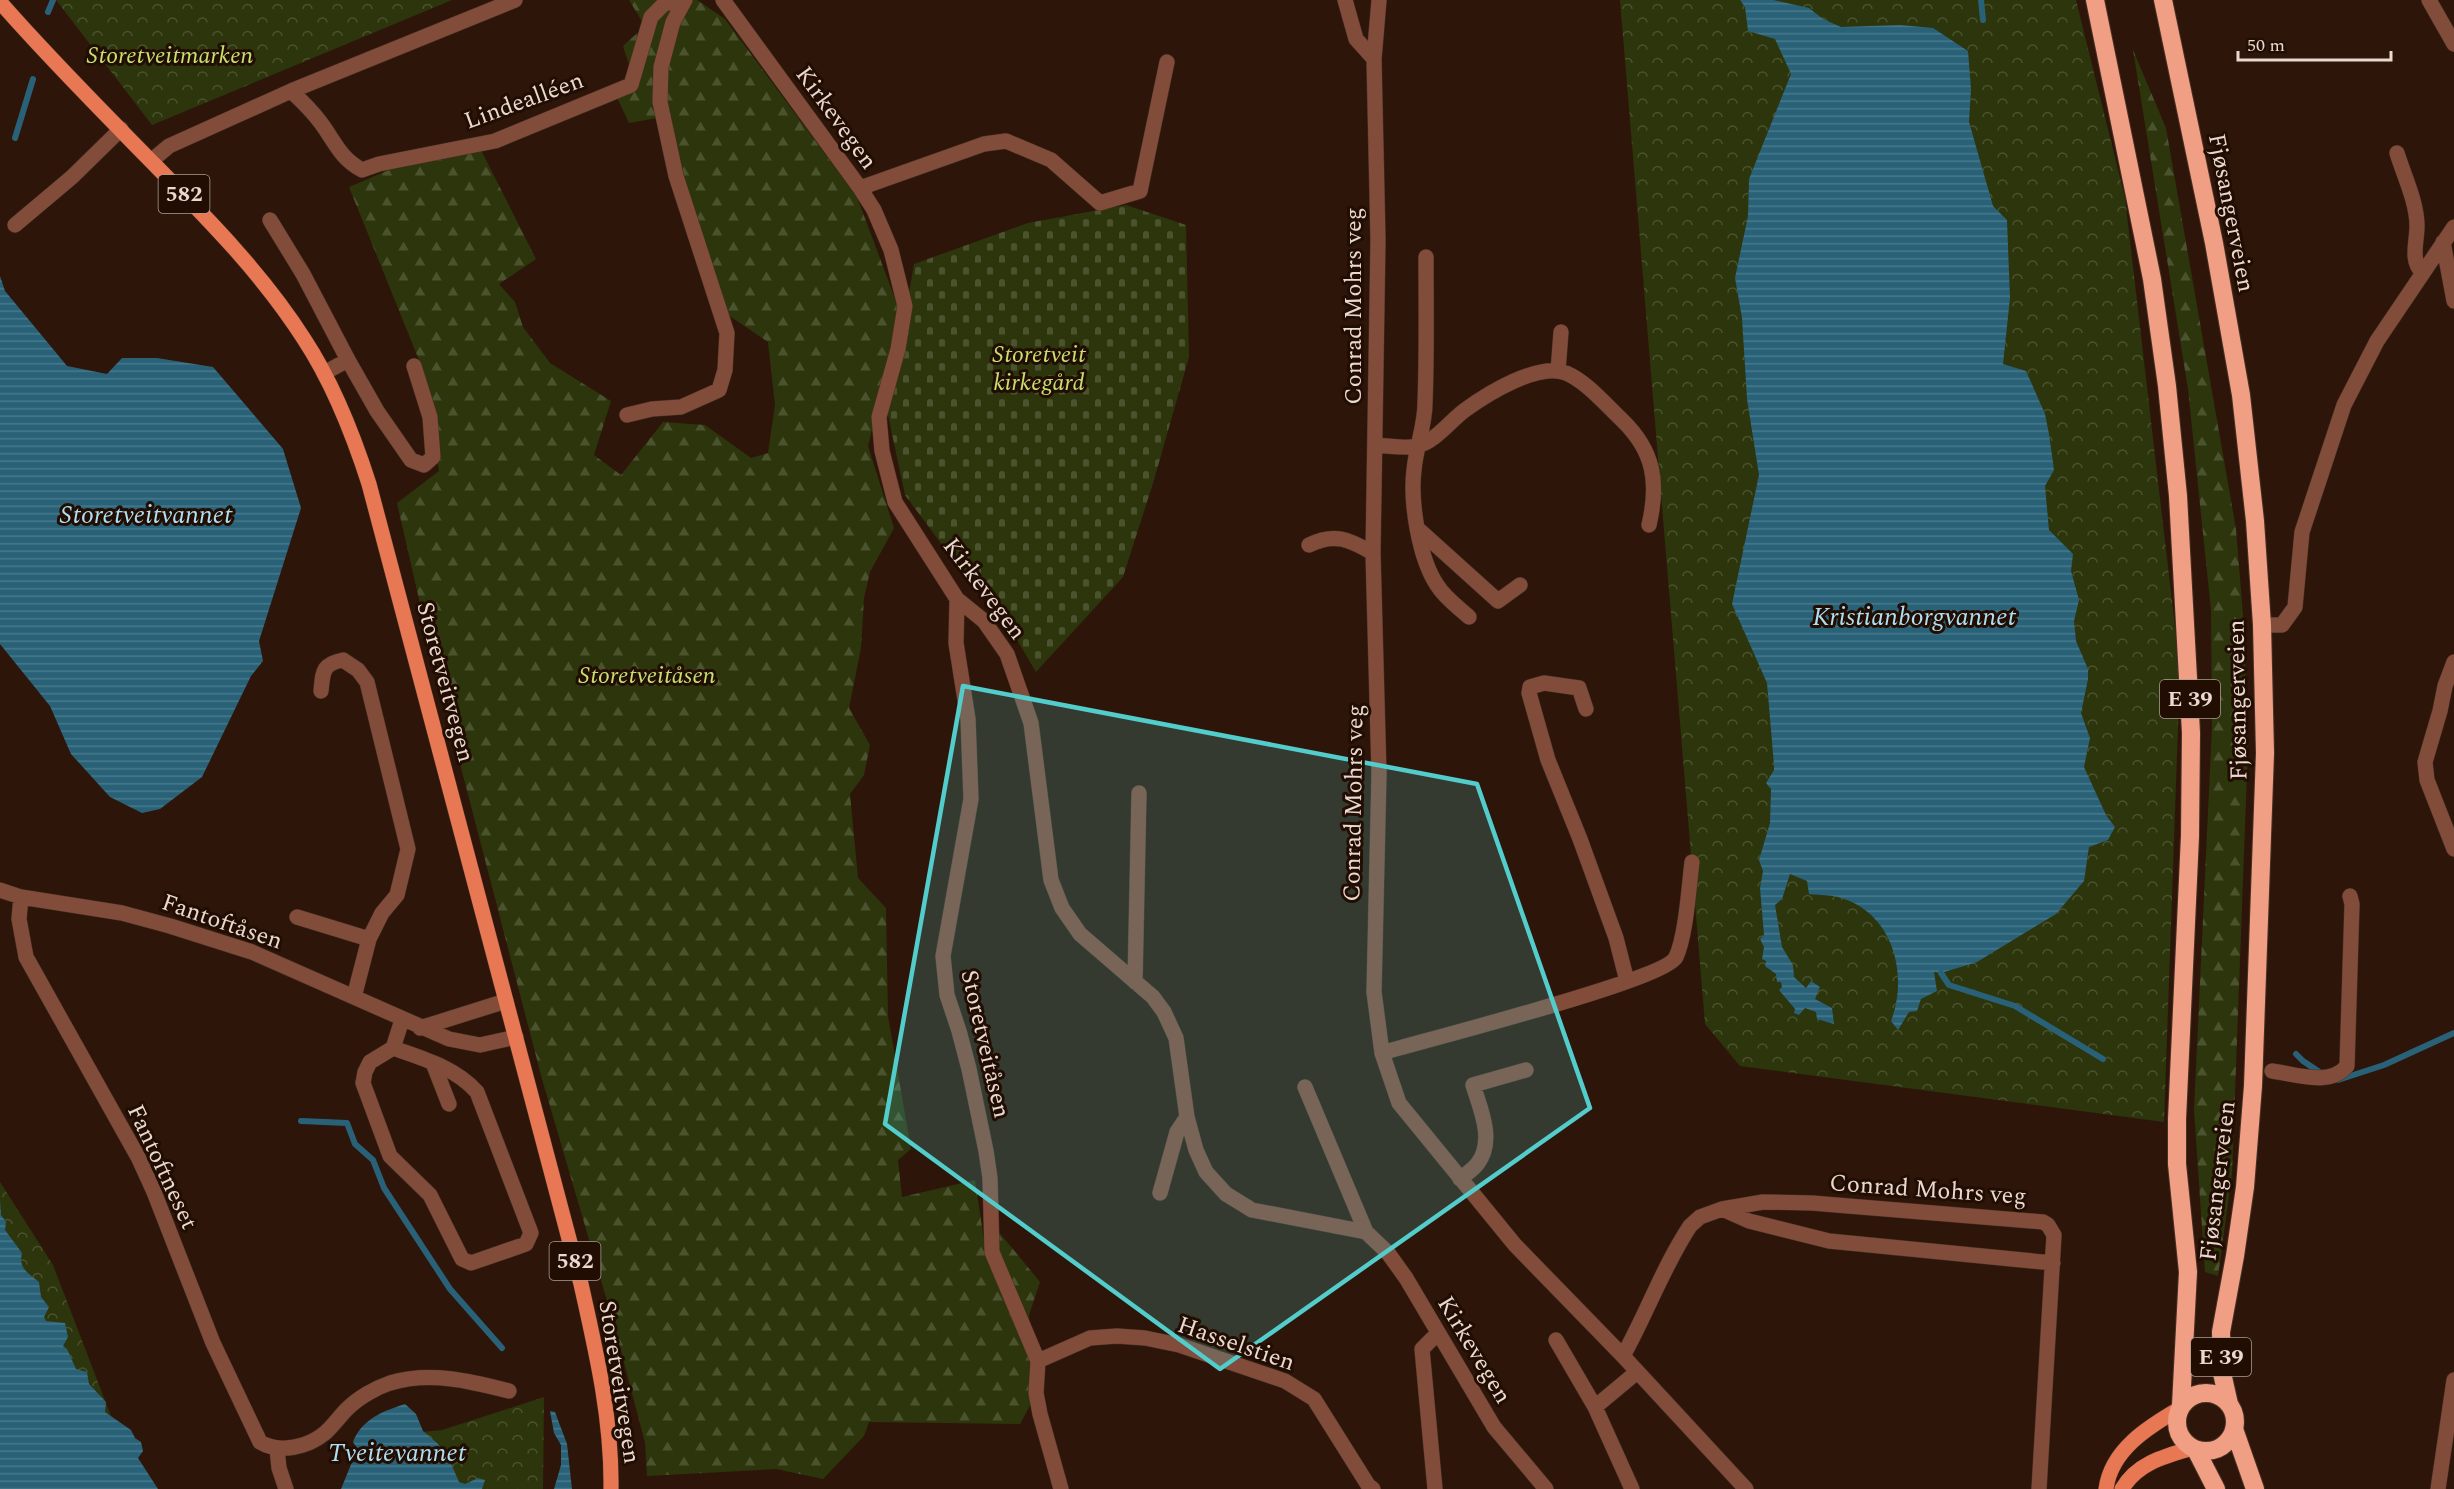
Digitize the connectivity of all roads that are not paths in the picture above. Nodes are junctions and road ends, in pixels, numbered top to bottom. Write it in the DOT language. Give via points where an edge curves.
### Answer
graph roads {
  1 [pos="515,0"];
  2 [pos="723,0"];
  3 [pos="1345,0"];
  4 [pos="1379,0"];
  5 [pos="2096,0"];
  6 [pos="2163,0"];
  7 [pos="2429,0"];
  8 [pos="0,2"];
  9 [pos="683,2"];
  10 [pos="2454,44"];
  11 [pos="1374,59"];
  12 [pos="1167,62"];
  13 [pos="291,91"];
  14 [pos="121,129"];
  15 [pos="2397,153"];
  16 [pos="151,161"];
  17 [pos="860,188"];
  18 [pos="270,220"];
  19 [pos="15,225"];
  20 [pos="2454,226"];
  21 [pos="2443,242"];
  22 [pos="1426,257"];
  23 [pos="2422,272"];
  24 [pos="2454,301"];
  25 [pos="1561,332"];
  26 [pos="348,360"];
  27 [pos="414,366"];
  28 [pos="1558,371"];
  29 [pos="324,373"];
  30 [pos="627,415"];
  31 [pos="1376,445"];
  32 [pos="1419,445"];
  33 [pos="1649,525"];
  34 [pos="1417,528"];
  35 [pos="1309,545"];
  36 [pos="1373,553"];
  37 [pos="1520,585"];
  38 [pos="957,599"];
  39 [pos="1469,617"];
  40 [pos="2262,625"];
  41 [pos="2454,662"];
  42 [pos="321,691"];
  43 [pos="1586,709"];
  44 [pos="1139,793"];
  45 [pos="2454,849"];
  46 [pos="1692,862"];
  47 [pos="0,890"];
  48 [pos="2350,896"];
  49 [pos="21,897"];
  50 [pos="297,917"];
  51 [pos="369,939"];
  52 [pos="1627,981"];
  53 [pos="1135,982"];
  54 [pos="354,997"];
  55 [pos="506,1001"];
  56 [pos="402,1020"];
  57 [pos="420,1028"];
  58 [pos="516,1037"];
  59 [pos="393,1048"];
  60 [pos="1382,1053"];
  61 [pos="433,1063"];
  62 [pos="1526,1070"];
  63 [pos="2272,1071"];
  64 [pos="1305,1087"];
  65 [pos="449,1104"];
  66 [pos="1187,1117"];
  67 [pos="1460,1179"];
  68 [pos="1160,1193"];
  69 [pos="1722,1209"];
  70 [pos="1366,1232"];
  71 [pos="2053,1263"];
  72 [pos="1437,1334"];
  73 [pos="1556,1340"];
  74 [pos="1623,1356"];
  75 [pos="1038,1361"];
  76 [pos="1637,1371"];
  77 [pos="2454,1380"];
  78 [pos="509,1391"];
  79 [pos="2229,1404"];
  80 [pos="1595,1407"];
  81 [pos="2180,1407"];
  82 [pos="2234,1429"];
  83 [pos="277,1449"];
  84 [pos="2194,1449"];
  85 [pos="286,1489"];
  86 [pos="611,1489"];
  87 [pos="1061,1489"];
  88 [pos="1373,1489"];
  89 [pos="1435,1489"];
  90 [pos="1546,1489"];
  91 [pos="1632,1489"];
  92 [pos="1746,1489"];
  93 [pos="2039,1489"];
  94 [pos="2106,1489"];
  95 [pos="2122,1489"];
  96 [pos="2216,1489"];
  97 [pos="2255,1489"];
  98 [pos="2438,1489"];
  1 -- 13 [label="street"];
  2 -- 17 [label="street, Kirkevegen"];
  3 -- 11 [label="street" via="1356,39"];
  4 -- 11 [label="street, Conrad Mohrs veg"];
  5 -- 81 [label="highway, Fjøsangerveien / E 39" via="2154,291 2168,397 2185,594 2191,732 2190,836 2177,1164 2188,1272"];
  6 -- 40 [label="highway, Fjøsangerveien / E 39" via="2241,394"];
  7 -- 10 [label="street"];
  8 -- 14 [label="main road, Storetveitvegen / 582"];
  9 -- 13 [label="street, Lindealléen" via="664,3 651,17 631,85 495,141 362,170 347,162 321,123"];
  9 -- 30 [label="street" via="673,22 661,67 660,102 676,176 727,333 725,370 719,390 701,399 681,407"];
  11 -- 31 [label="street, Conrad Mohrs veg" via="1378,240"];
  12 -- 17 [label="street" via="1140,191 1100,203 1051,160 1006,141 984,144"];
  13 -- 16 [label="street" via="169,146"];
  14 -- 16 [label="main road, Storetveitvegen / 582"];
  14 -- 19 [label="street"];
  15 -- 23 [label="street" via="2415,208 2415,258"];
  16 -- 29 [label="main road, Storetveitvegen / 582" via="252,268 305,339"];
  17 -- 38 [label="street, Kirkevegen" via="891,250 904,306 898,349 879,417 882,452 895,502"];
  18 -- 26 [label="street"];
  20 -- 21 [label="street"];
  21 -- 23 [label="street"];
  21 -- 24 [label="street"];
  22 -- 32 [label="street" via="1425,403"];
  23 -- 40 [label="street" via="2376,341 2344,405 2302,532 2295,608 2282,625"];
  25 -- 28 [label="street"];
  26 -- 27 [label="street" via="411,460 424,465 433,457 430,417"];
  26 -- 29 [label="street"];
  28 -- 32 [label="street" via="1528,376 1495,391"];
  28 -- 33 [label="street" via="1583,384 1644,446 1652,468 1653,508"];
  29 -- 55 [label="main road, Storetveitvegen / 582" via="369,484"];
  31 -- 32 [label="street"];
  31 -- 36 [label="street, Conrad Mohrs veg"];
  32 -- 34 [label="street" via="1414,470"];
  34 -- 37 [label="street" via="1498,601"];
  34 -- 39 [label="street" via="1435,583"];
  35 -- 36 [label="street" via="1339,538 1356,542"];
  36 -- 60 [label="street, Conrad Mohrs veg" via="1379,774 1374,992"];
  38 -- 53 [label="street, Kirkevegen" via="984,621 1007,654 1031,723 1051,880 1062,908 1080,934"];
  38 -- 75 [label="street, Storetveitåsen" via="956,643 968,719 971,799 943,956 943,977 969,1069 986,1151 992,1252"];
  40 -- 79 [label="highway, Fjøsangerveien / E 39" via="2265,753 2253,1086 2245,1187 2221,1332 2222,1373"];
  41 -- 45 [label="street" via="2425,762 2427,780"];
  42 -- 51 [label="street" via="323,672 330,663 343,660 367,682 408,849 397,895"];
  43 -- 52 [label="street" via="1579,688 1544,683 1530,687 1548,760 1616,938"];
  44 -- 53 [label="street"];
  46 -- 52 [label="street" via="1676,958 1665,967"];
  47 -- 49 [label="street, Fantoftåsen"];
  48 -- 63 [label="street" via="2347,1066 2328,1078"];
  49 -- 54 [label="street, Fantoftåsen" via="122,913 170,926 252,952"];
  49 -- 83 [label="street, Fantoftneset" via="19,919 26,957 138,1157 213,1343 256,1436"];
  50 -- 51 [label="street"];
  51 -- 54 [label="street"];
  52 -- 60 [label="street"];
  53 -- 66 [label="street, Kirkevegen" via="1159,1005 1176,1038"];
  54 -- 56 [label="street, Fantoftåsen"];
  55 -- 57 [label="street"];
  55 -- 58 [label="main road, Storetveitvegen / 582"];
  56 -- 57 [label="street, Fantoftåsen"];
  56 -- 59 [label="street"];
  57 -- 58 [label="street, Fantoftåsen" via="449,1040 480,1045"];
  58 -- 86 [label="main road, Storetveitvegen / 582" via="597,1357 608,1428"];
  59 -- 61 [label="street"];
  59 -- 61 [label="street" via="370,1062 363,1083 390,1156 430,1195 462,1259 471,1263 526,1244 531,1233 477,1092 468,1082"];
  60 -- 67 [label="street, Conrad Mohrs veg" via="1399,1103"];
  61 -- 65 [label="street"];
  62 -- 67 [label="street" via="1473,1085 1485,1122 1486,1141 1478,1163"];
  64 -- 70 [label="street, Kirkevegen"];
  66 -- 68 [label="street" via="1177,1132"];
  66 -- 70 [label="street, Kirkevegen" via="1206,1172 1226,1194 1252,1210"];
  67 -- 74 [label="street, Conrad Mohrs veg" via="1538,1271"];
  69 -- 71 [label="street" via="1749,1221 1829,1241"];
  69 -- 71 [label="street, Conrad Mohrs veg" via="1763,1202 1812,1203 2037,1221 2048,1225 2054,1235"];
  69 -- 74 [label="street, Conrad Mohrs veg" via="1700,1217 1690,1226 1651,1295"];
  70 -- 72 [label="street, Kirkevegen" via="1406,1278"];
  71 -- 93 [label="street, Conrad Mohrs veg"];
  72 -- 89 [label="street" via="1422,1349"];
  72 -- 90 [label="street, Kirkevegen" via="1494,1427"];
  73 -- 80 [label="street"];
  74 -- 76 [label="street, Conrad Mohrs veg"];
  75 -- 87 [label="street, Storetveitåsen" via="1036,1393"];
  75 -- 88 [label="street, Hasselstien" via="1090,1338 1145,1338 1179,1345 1285,1381 1314,1399"];
  76 -- 80 [label="street"];
  76 -- 92 [label="street, Conrad Mohrs veg"];
  77 -- 98 [label="street"];
  78 -- 83 [label="street" via="444,1377 390,1383 360,1399 323,1435 300,1446"];
  79 -- 81 [label="highway, E 39" via="2208,1392 2193,1395"];
  79 -- 82 [label="highway, E 39"];
  80 -- 91 [label="street"];
  81 -- 84 [label="highway, E 39" via="2176,1422 2179,1434"];
  81 -- 94 [label="main road" via="2132,1441 2115,1465"];
  82 -- 84 [label="highway" via="2220,1448"];
  82 -- 97 [label="highway, E 39"];
  83 -- 85 [label="street"];
  84 -- 95 [label="main road" via="2143,1466"];
  84 -- 96 [label="highway, E 39"];
}
